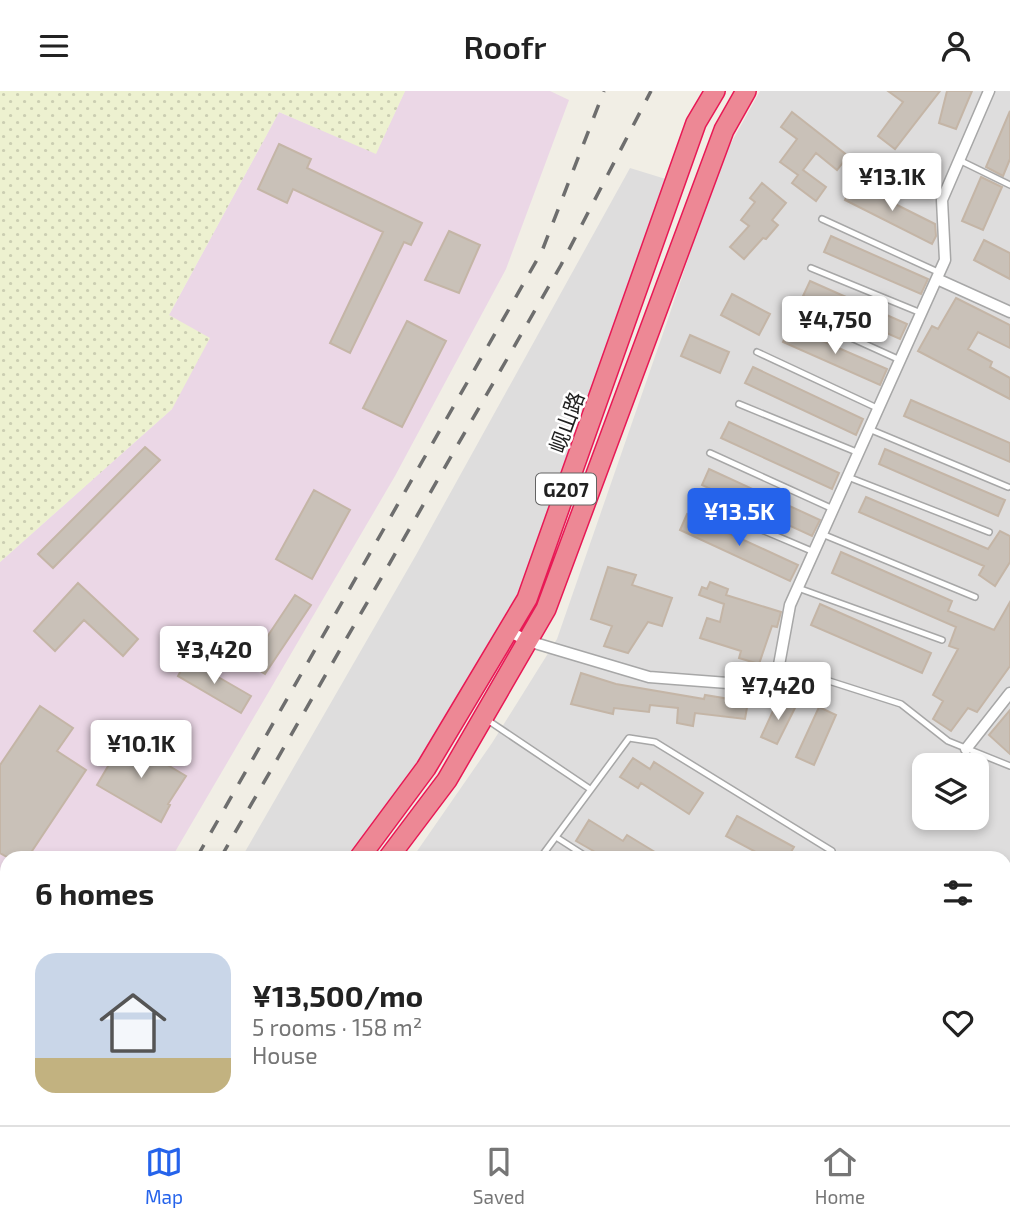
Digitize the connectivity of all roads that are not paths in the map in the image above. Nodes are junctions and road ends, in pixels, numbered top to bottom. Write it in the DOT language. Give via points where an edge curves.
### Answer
graph roads {
  1 [pos="715,91"];
  2 [pos="746,91"];
  3 [pos="989,91"];
  4 [pos="959,160"];
  5 [pos="1010,185"];
  6 [pos="822,219"];
  7 [pos="811,268"];
  8 [pos="938,276"];
  9 [pos="792,311"];
  10 [pos="1010,312"];
  11 [pos="921,313"];
  12 [pos="757,352"];
  13 [pos="900,360"];
  14 [pos="739,404"];
  15 [pos="878,409"];
  16 [pos="869,429"];
  17 [pos="710,453"];
  18 [pos="859,453"];
  19 [pos="848,477"];
  20 [pos="1008,487"];
  21 [pos="696,502"];
  22 [pos="833,509"];
  23 [pos="989,531"];
  24 [pos="822,534"];
  25 [pos="814,552"];
  26 [pos="798,588"];
  27 [pos="975,597"];
  28 [pos="508,631"];
  29 [pos="942,640"];
  30 [pos="528,641"];
  31 [pos="779,665"];
  32 [pos="1010,693"];
  33 [pos="484,717"];
  34 [pos="966,749"];
  35 [pos="1010,766"];
  36 [pos="590,789"];
  37 [pos="556,837"];
  38 [pos="364,851"];
  39 [pos="394,851"];
  40 [pos="546,851"];
  41 [pos="578,851"];
  42 [pos="832,851"];
  1 -- 28 [label="highway, 岘山路 / G207" via="696,123 527,599"];
  2 -- 30 [label="highway, G207" via="724,131 546,609"];
  3 -- 4 [label="street"];
  4 -- 5 [label="lane"];
  4 -- 8 [label="street" via="942,200 945,260"];
  6 -- 8 [label="lane"];
  7 -- 11 [label="lane"];
  8 -- 10 [label="street"];
  8 -- 11 [label="street"];
  9 -- 13 [label="lane"];
  11 -- 13 [label="street"];
  12 -- 15 [label="lane"];
  13 -- 15 [label="street"];
  14 -- 18 [label="lane"];
  15 -- 16 [label="street"];
  16 -- 18 [label="street"];
  16 -- 20 [label="lane"];
  17 -- 22 [label="lane"];
  18 -- 19 [label="street"];
  19 -- 22 [label="street"];
  19 -- 23 [label="lane"];
  21 -- 25 [label="lane"];
  22 -- 24 [label="street"];
  24 -- 25 [label="street"];
  24 -- 27 [label="lane"];
  25 -- 26 [label="street"];
  26 -- 29 [label="lane"];
  26 -- 31 [label="street" via="790,605"];
  28 -- 30 [label="street"];
  28 -- 38 [label="highway, 岘山路 / G207" via="426,768"];
  30 -- 31 [label="street" via="649,677 754,685 769,681"];
  30 -- 33 [label="highway, G207"];
  31 -- 34 [label="lane" via="901,704 948,741"];
  32 -- 34 [label="street"];
  33 -- 36 [label="lane"];
  33 -- 39 [label="highway, G207" via="447,780"];
  34 -- 35 [label="lane"];
  36 -- 37 [label="lane"];
  36 -- 42 [label="lane" via="629,738 655,742"];
  37 -- 40 [label="lane"];
  37 -- 41 [label="lane"];
}
